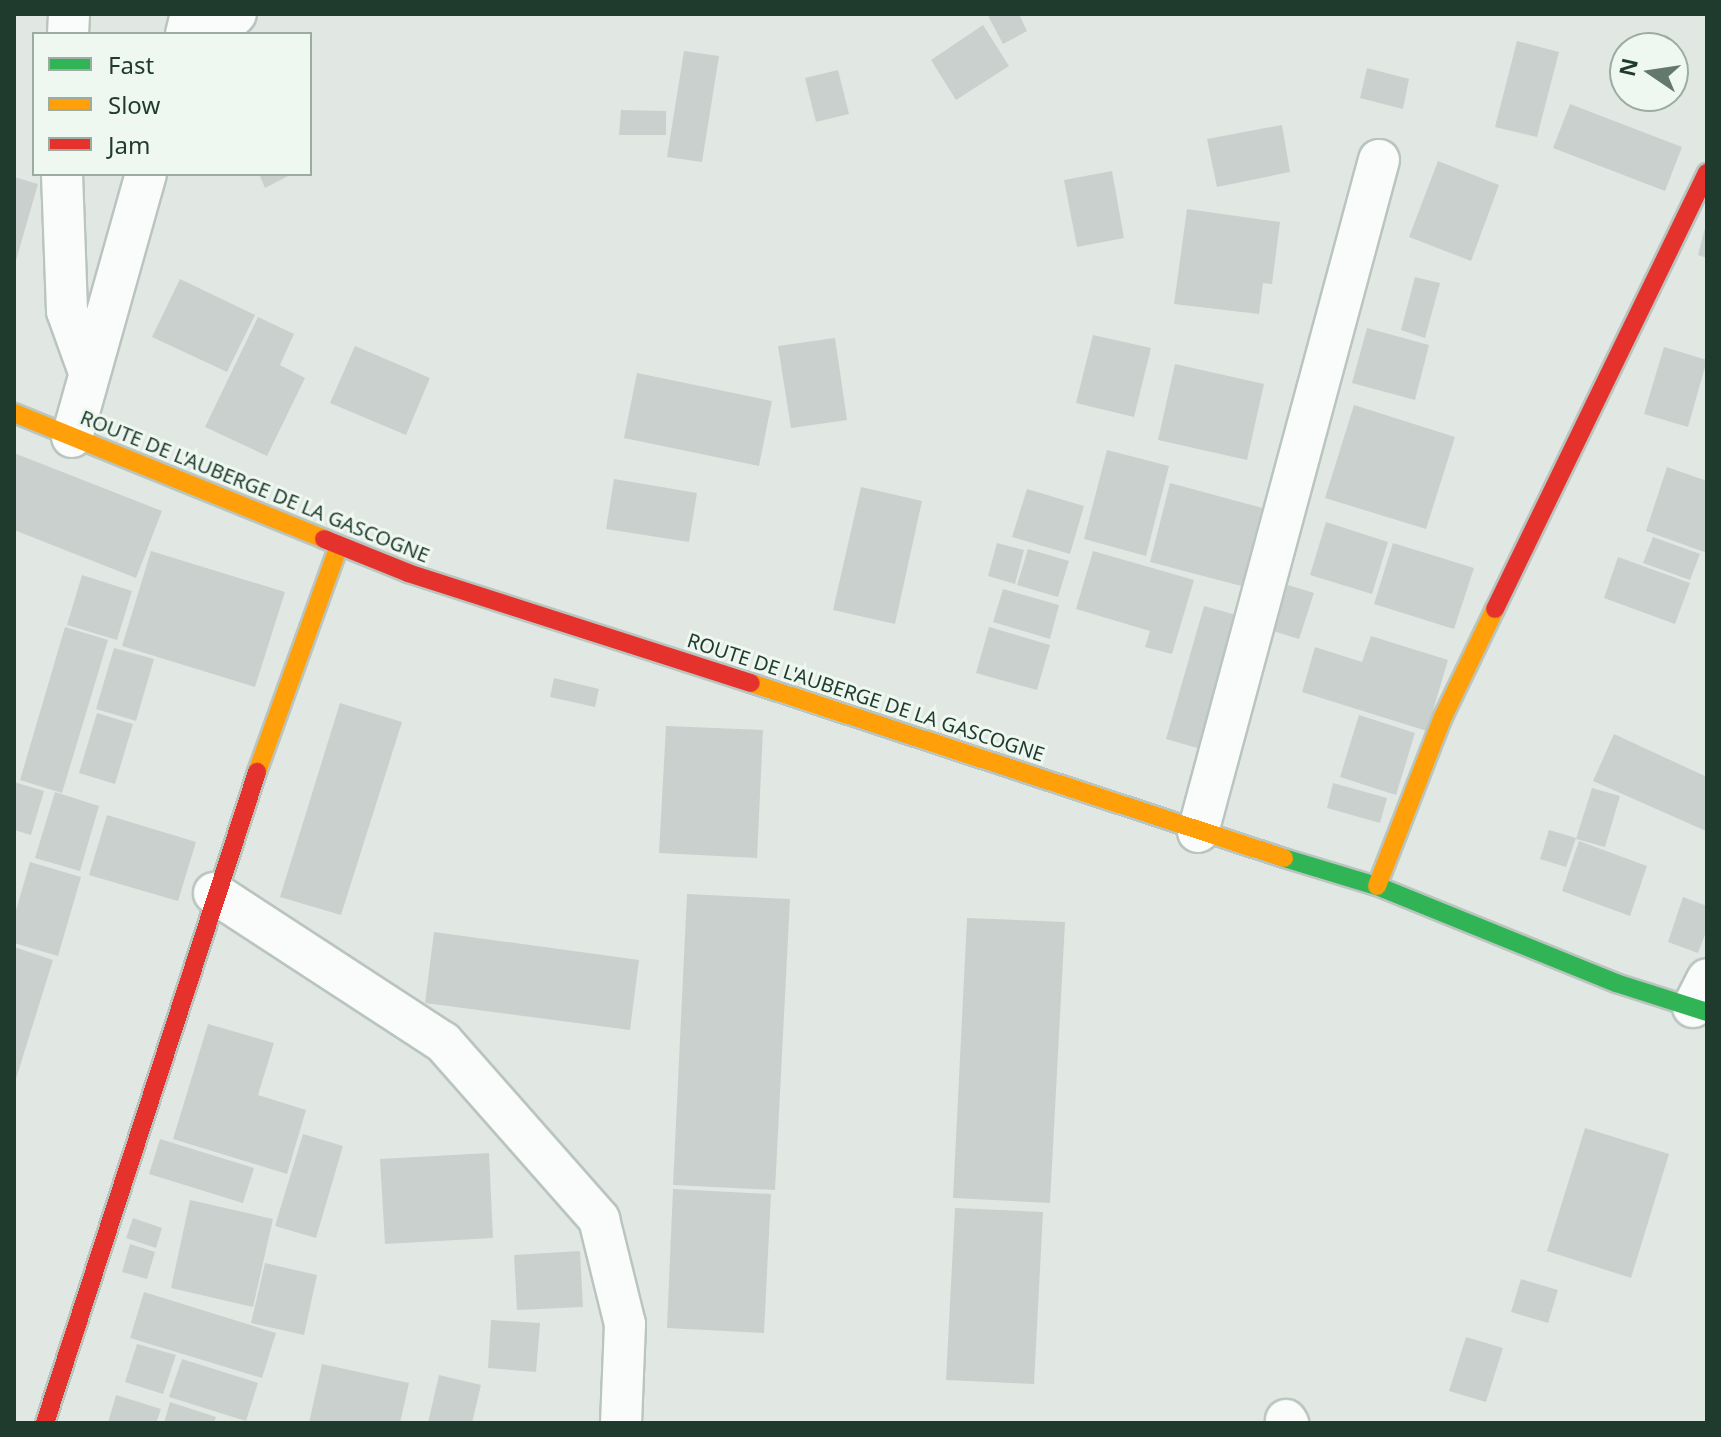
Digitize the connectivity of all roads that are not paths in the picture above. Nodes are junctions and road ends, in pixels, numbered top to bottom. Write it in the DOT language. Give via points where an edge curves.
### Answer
graph roads {
  1 [pos="236,14"];
  2 [pos="217,32"];
  3 [pos="1379,160"];
  4 [pos="1707,173"];
  5 [pos="62,176"];
  6 [pos="145,176"];
  7 [pos="89,372"];
  8 [pos="14,413"];
  9 [pos="72,437"];
  10 [pos="339,546"];
  11 [pos="1198,832"];
  12 [pos="1377,886"];
  13 [pos="214,893"];
  14 [pos="1702,999"];
  15 [pos="45,1423"];
  16 [pos="621,1423"];
  1 -- 2 [label="street"];
  3 -- 11 [label="street"];
  4 -- 12 [label="street" via="1443,717"];
  5 -- 7 [label="street" via="67,311"];
  6 -- 7 [label="street"];
  7 -- 9 [label="street"];
  8 -- 9 [label="street, ROUTE DE L'AUBERGE DE LA GASCOGNE"];
  9 -- 10 [label="street, ROUTE DE L'AUBERGE DE LA GASCOGNE"];
  10 -- 11 [label="street, ROUTE DE L'AUBERGE DE LA GASCOGNE"];
  10 -- 13 [label="street"];
  11 -- 12 [label="street, ROUTE DE L'AUBERGE DE LA GASCOGNE"];
  12 -- 14 [label="street, ROUTE DE L'AUBERGE DE LA GASCOGNE" via="1616,983"];
  13 -- 15 [label="street"];
  13 -- 16 [label="street" via="443,1042 599,1219 625,1324"];
}
